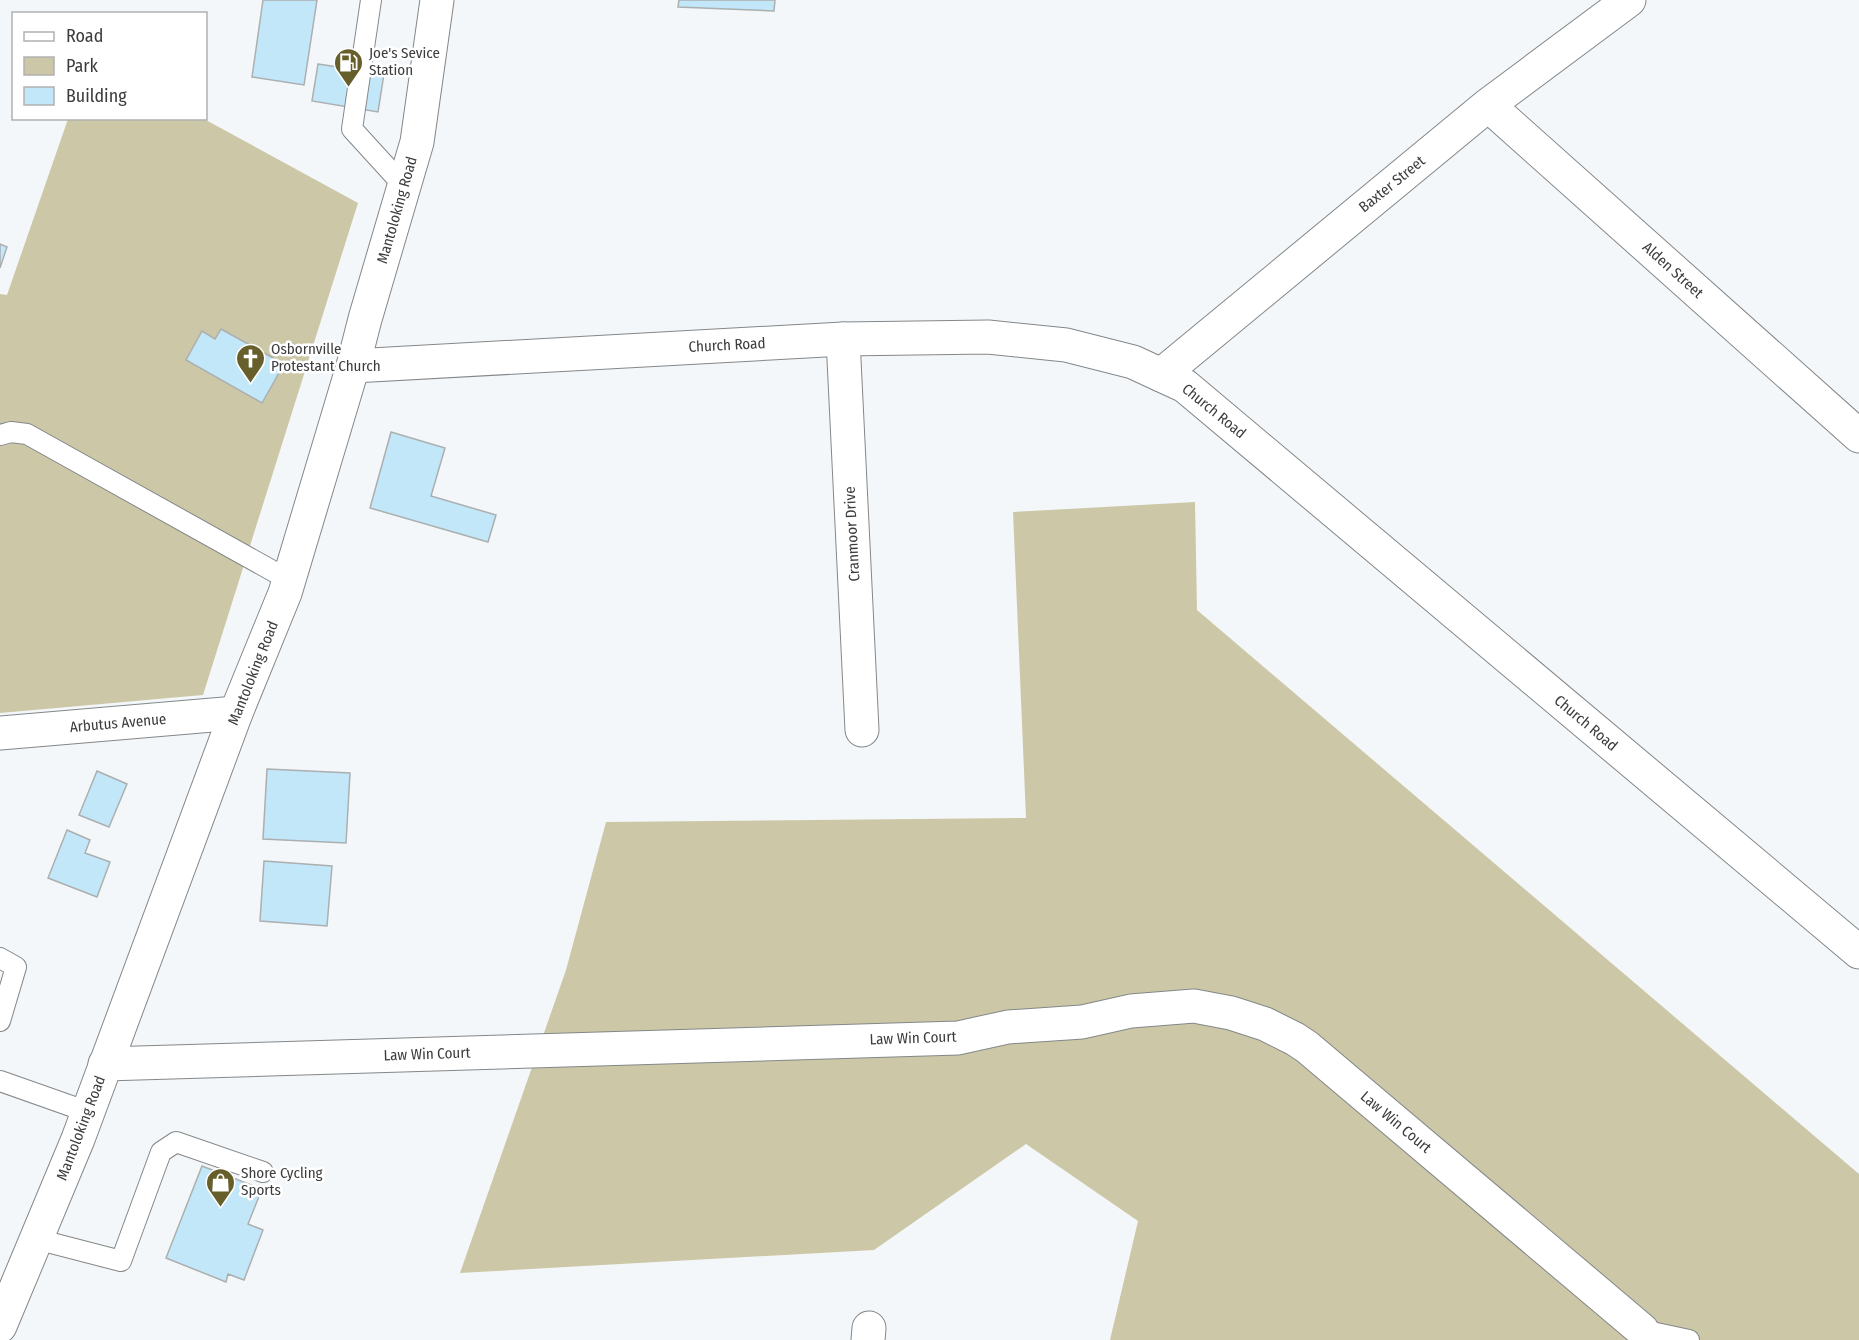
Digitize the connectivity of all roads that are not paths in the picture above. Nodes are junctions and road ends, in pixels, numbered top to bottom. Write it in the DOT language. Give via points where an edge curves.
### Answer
graph roads {
  1 [pos="371,0"];
  2 [pos="437,0"];
  3 [pos="1629,0"];
  4 [pos="1488,105"];
  5 [pos="404,186"];
  6 [pos="843,339"];
  7 [pos="353,366"];
  8 [pos="1161,375"];
  9 [pos="0,435"];
  10 [pos="1859,436"];
  11 [pos="289,580"];
  12 [pos="236,713"];
  13 [pos="862,730"];
  14 [pos="0,733"];
  15 [pos="1859,952"];
  16 [pos="0,958"];
  17 [pos="0,1021"];
  18 [pos="105,1064"];
  19 [pos="0,1081"];
  20 [pos="88,1112"];
  21 [pos="263,1172"];
  22 [pos="36,1239"];
  23 [pos="0,1326"];
  24 [pos="1642,1330"];
  25 [pos="1689,1340"];
  1 -- 5 [label="lane" via="352,129"];
  2 -- 5 [label="street, Mantoloking Road" via="417,142"];
  3 -- 4 [label="street, Baxter Street"];
  4 -- 8 [label="street, Baxter Street"];
  4 -- 10 [label="street, Alden Street"];
  5 -- 7 [label="street, Mantoloking Road"];
  6 -- 7 [label="street, Church Road"];
  6 -- 8 [label="street, Church Road" via="988,337 1066,345 1133,362"];
  6 -- 13 [label="street, Cranmoor Drive"];
  7 -- 11 [label="street, Mantoloking Road"];
  8 -- 15 [label="street, Church Road" via="1185,386"];
  9 -- 11 [label="lane" via="27,434"];
  11 -- 12 [label="street, Mantoloking Road"];
  12 -- 14 [label="street, Arbutus Avenue"];
  12 -- 18 [label="street, Mantoloking Road"];
  16 -- 17 [label="lane" via="16,967"];
  18 -- 20 [label="street, Mantoloking Road"];
  18 -- 24 [label="street, Law Win Court" via="958,1038 1008,1027 1082,1022 1131,1011 1194,1005 1265,1024 1307,1047"];
  19 -- 20 [label="lane"];
  20 -- 22 [label="street, Mantoloking Road"];
  21 -- 22 [label="lane" via="176,1142 161,1152 121,1261"];
  22 -- 23 [label="street, Mantoloking Road"];
  24 -- 25 [label="lane"];
}
